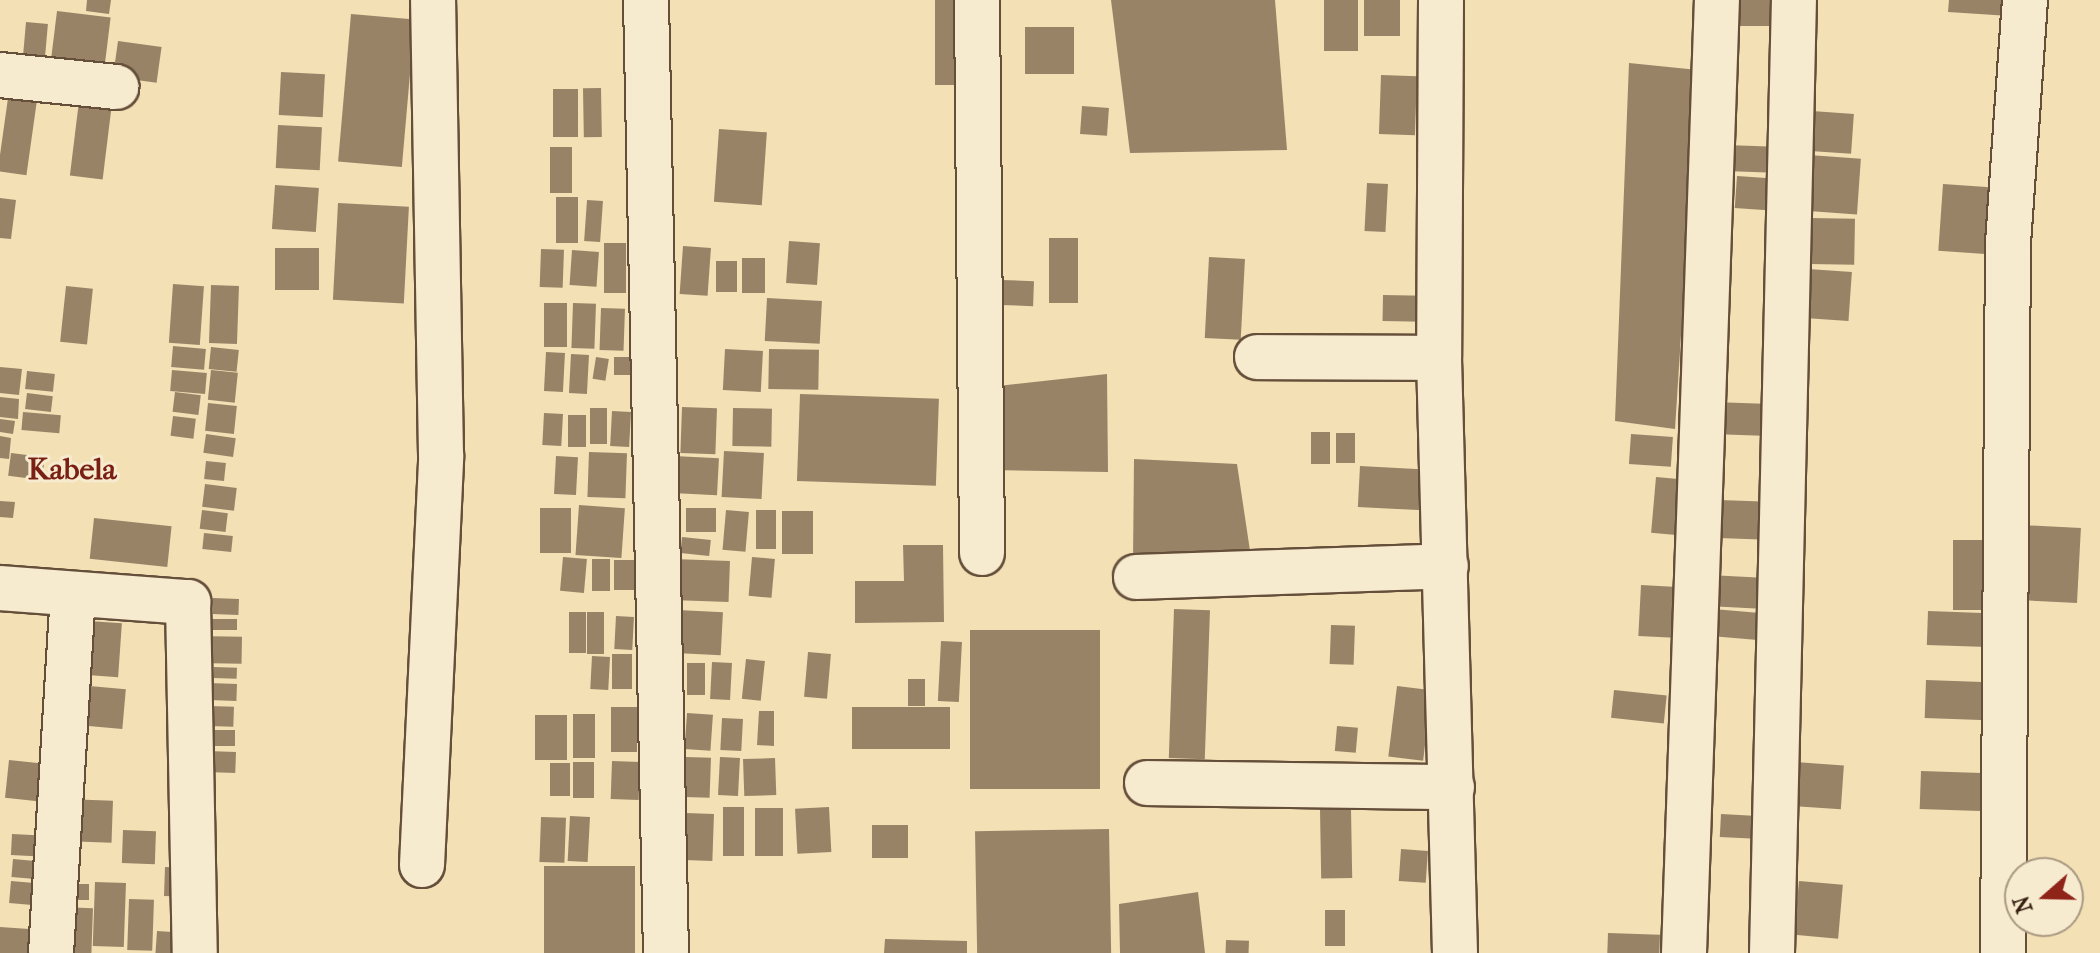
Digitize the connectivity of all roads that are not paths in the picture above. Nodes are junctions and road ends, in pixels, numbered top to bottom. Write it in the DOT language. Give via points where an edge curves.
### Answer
graph roads {
  1 [pos="433,0"];
  2 [pos="646,0"];
  3 [pos="977,0"];
  4 [pos="1441,0"];
  5 [pos="1717,0"];
  6 [pos="1794,0"];
  7 [pos="2025,0"];
  8 [pos="0,75"];
  9 [pos="116,87"];
  10 [pos="1257,357"];
  11 [pos="1439,358"];
  12 [pos="982,553"];
  13 [pos="1446,566"];
  14 [pos="1136,577"];
  15 [pos="0,588"];
  16 [pos="73,595"];
  17 [pos="1147,783"];
  18 [pos="1452,787"];
  19 [pos="422,865"];
  20 [pos="51,953"];
  21 [pos="195,953"];
  22 [pos="666,953"];
  23 [pos="1455,953"];
  24 [pos="1684,953"];
  25 [pos="1772,953"];
  26 [pos="2003,953"];
  1 -- 19 [label="street" via="441,455"];
  2 -- 22 [label="street"];
  3 -- 12 [label="street"];
  4 -- 11 [label="street"];
  5 -- 24 [label="street"];
  6 -- 25 [label="street"];
  7 -- 26 [label="street" via="2008,243"];
  8 -- 9 [label="street"];
  10 -- 11 [label="street"];
  11 -- 13 [label="street"];
  13 -- 14 [label="street"];
  13 -- 18 [label="street"];
  15 -- 16 [label="street"];
  16 -- 20 [label="street"];
  16 -- 21 [label="street" via="188,602"];
  17 -- 18 [label="street"];
  18 -- 23 [label="street"];
}
